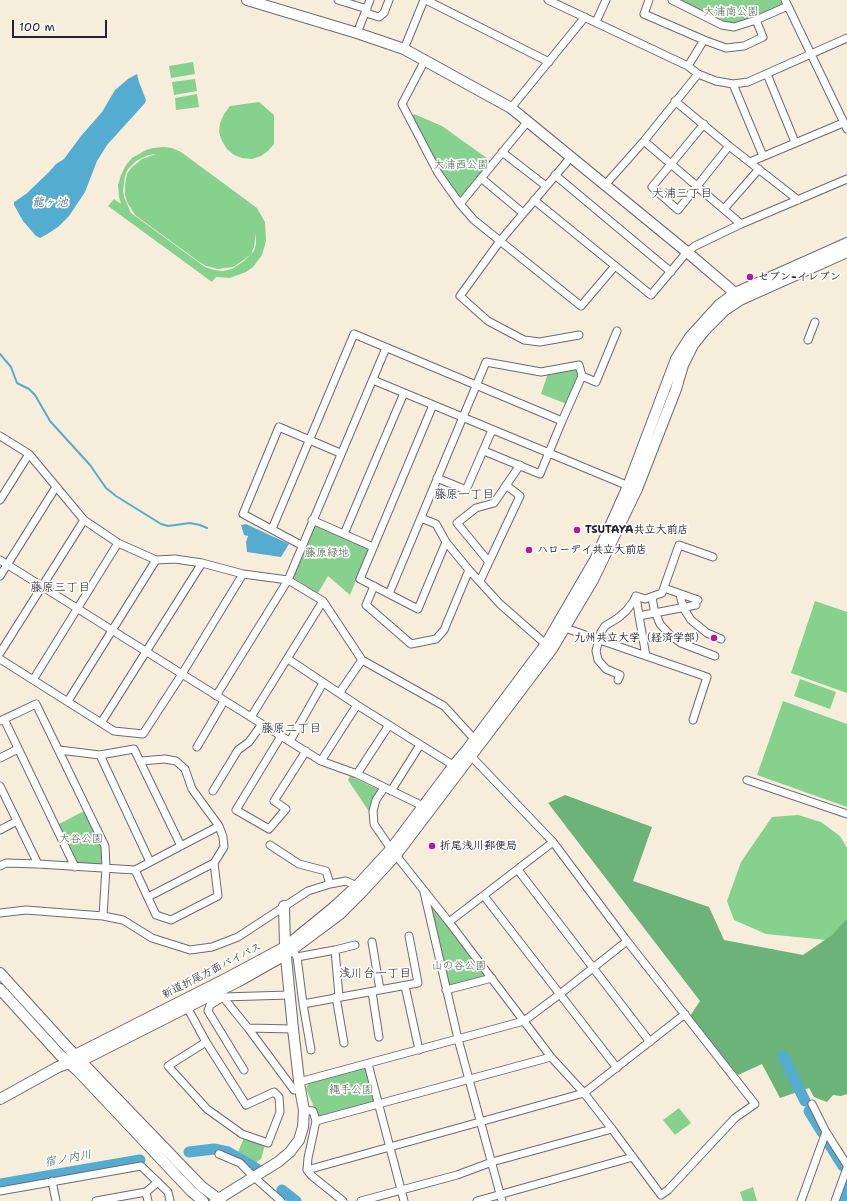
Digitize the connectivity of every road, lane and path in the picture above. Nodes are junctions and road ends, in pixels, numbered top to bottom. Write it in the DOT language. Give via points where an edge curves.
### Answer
graph roads {
  1 [pos="247,0"];
  2 [pos="338,0"];
  3 [pos="370,0"];
  4 [pos="389,0"];
  5 [pos="425,0"];
  6 [pos="548,0"];
  7 [pos="606,0"];
  8 [pos="648,0"];
  9 [pos="672,0"];
  10 [pos="787,3"];
  11 [pos="367,11"];
  12 [pos="585,17"];
  13 [pos="756,20"];
  14 [pos="596,22"];
  15 [pos="357,33"];
  16 [pos="847,38"];
  17 [pos="704,40"];
  18 [pos="404,49"];
  19 [pos="811,54"];
  20 [pos="425,60"];
  21 [pos="550,62"];
  22 [pos="688,66"];
  23 [pos="698,74"];
  24 [pos="767,74"];
  25 [pos="733,84"];
  26 [pos="675,101"];
  27 [pos="511,108"];
  28 [pos="528,121"];
  29 [pos="704,124"];
  30 [pos="845,126"];
  31 [pos="644,141"];
  32 [pos="795,142"];
  33 [pos="729,146"];
  34 [pos="502,152"];
  35 [pos="763,156"];
  36 [pos="571,157"];
  37 [pos="750,162"];
  38 [pos="671,164"];
  39 [pos="759,169"];
  40 [pos="555,175"];
  41 [pos="481,178"];
  42 [pos="847,179"];
  43 [pos="605,185"];
  44 [pos="546,186"];
  45 [pos="697,187"];
  46 [pos="534,200"];
  47 [pos="798,200"];
  48 [pos="460,204"];
  49 [pos="724,209"];
  50 [pos="523,213"];
  51 [pos="741,224"];
  52 [pos="500,241"];
  53 [pos="847,243"];
  54 [pos="687,252"];
  55 [pos="847,252"];
  56 [pos="615,266"];
  57 [pos="671,272"];
  58 [pos="738,297"];
  59 [pos="815,322"];
  60 [pos="617,331"];
  61 [pos="580,335"];
  62 [pos="808,340"];
  63 [pos="386,348"];
  64 [pos="582,376"];
  65 [pos="373,380"];
  66 [pos="476,385"];
  67 [pos="404,393"];
  68 [pos="433,406"];
  69 [pos="462,418"];
  70 [pos="562,421"];
  71 [pos="492,430"];
  72 [pos="0,436"];
  73 [pos="310,440"];
  74 [pos="484,451"];
  75 [pos="340,453"];
  76 [pos="549,453"];
  77 [pos="29,454"];
  78 [pos="520,465"];
  79 [pos="437,478"];
  80 [pos="506,485"];
  81 [pos="56,487"];
  82 [pos="632,488"];
  83 [pos="0,500"];
  84 [pos="421,518"];
  85 [pos="84,520"];
  86 [pos="312,520"];
  87 [pos="272,529"];
  88 [pos="344,534"];
  89 [pos="446,542"];
  90 [pos="118,543"];
  91 [pos="301,545"];
  92 [pos="373,547"];
  93 [pos="713,557"];
  94 [pos="0,560"];
  95 [pos="156,560"];
  96 [pos="489,562"];
  97 [pos="202,563"];
  98 [pos="7,564"];
  99 [pos="469,570"];
  100 [pos="243,574"];
  101 [pos="0,576"];
  102 [pos="288,580"];
  103 [pos="480,581"];
  104 [pos="42,586"];
  105 [pos="374,586"];
  106 [pos="664,588"];
  107 [pos="388,594"];
  108 [pos="680,594"];
  109 [pos="636,596"];
  110 [pos="652,596"];
  111 [pos="323,601"];
  112 [pos="684,608"];
  113 [pos="78,609"];
  114 [pos="656,613"];
  115 [pos="639,616"];
  116 [pos="564,628"];
  117 [pos="113,630"];
  118 [pos="721,639"];
  119 [pos="598,640"];
  120 [pos="549,646"];
  121 [pos="146,652"];
  122 [pos="0,653"];
  123 [pos="646,656"];
  124 [pos="715,656"];
  125 [pos="0,659"];
  126 [pos="288,660"];
  127 [pos="362,660"];
  128 [pos="182,674"];
  129 [pos="33,680"];
  130 [pos="618,680"];
  131 [pos="323,683"];
  132 [pos="340,692"];
  133 [pos="216,696"];
  134 [pos="224,701"];
  135 [pos="68,702"];
  136 [pos="357,705"];
  137 [pos="251,718"];
  138 [pos="2,720"];
  139 [pos="693,720"];
  140 [pos="101,723"];
  141 [pos="262,724"];
  142 [pos="389,725"];
  143 [pos="281,736"];
  144 [pos="290,741"];
  145 [pos="477,742"];
  146 [pos="420,745"];
  147 [pos="196,747"];
  148 [pos="18,749"];
  149 [pos="59,750"];
  150 [pos="306,750"];
  151 [pos="469,754"];
  152 [pos="100,755"];
  153 [pos="0,758"];
  154 [pos="141,761"];
  155 [pos="322,761"];
  156 [pos="457,768"];
  157 [pos="357,774"];
  158 [pos="747,780"];
  159 [pos="0,786"];
  160 [pos="388,789"];
  161 [pos="213,791"];
  162 [pos="2,794"];
  163 [pos="427,808"];
  164 [pos="847,814"];
  165 [pos="17,821"];
  166 [pos="219,826"];
  167 [pos="0,830"];
  168 [pos="553,842"];
  169 [pos="270,845"];
  170 [pos="181,846"];
  171 [pos="393,852"];
  172 [pos="150,862"];
  173 [pos="214,863"];
  174 [pos="38,864"];
  175 [pos="0,866"];
  176 [pos="75,867"];
  177 [pos="106,868"];
  178 [pos="134,870"];
  179 [pos="518,870"];
  180 [pos="330,884"];
  181 [pos="359,889"];
  182 [pos="423,890"];
  183 [pos="484,896"];
  184 [pos="148,897"];
  185 [pos="284,906"];
  186 [pos="0,913"];
  187 [pos="103,916"];
  188 [pos="449,922"];
  189 [pos="409,936"];
  190 [pos="628,941"];
  191 [pos="372,942"];
  192 [pos="355,945"];
  193 [pos="335,950"];
  194 [pos="290,952"];
  195 [pos="594,968"];
  196 [pos="0,973"];
  197 [pos="492,978"];
  198 [pos="405,986"];
  199 [pos="0,989"];
  200 [pos="380,990"];
  201 [pos="446,990"];
  202 [pos="372,992"];
  203 [pos="560,994"];
  204 [pos="289,995"];
  205 [pos="223,997"];
  206 [pos="338,997"];
  207 [pos="303,1004"];
  208 [pos="187,1007"];
  209 [pos="685,1014"];
  210 [pos="524,1021"];
  211 [pos="248,1028"];
  212 [pos="293,1029"];
  213 [pos="379,1037"];
  214 [pos="458,1039"];
  215 [pos="206,1042"];
  216 [pos="650,1042"];
  217 [pos="344,1044"];
  218 [pos="311,1050"];
  219 [pos="419,1050"];
  220 [pos="551,1057"];
  221 [pos="75,1059"];
  222 [pos="368,1064"];
  223 [pos="617,1068"];
  224 [pos="244,1070"];
  225 [pos="469,1080"];
  226 [pos="299,1085"];
  227 [pos="584,1093"];
  228 [pos="0,1099"];
  229 [pos="378,1104"];
  230 [pos="812,1104"];
  231 [pos="304,1110"];
  232 [pos="316,1121"];
  233 [pos="480,1122"];
  234 [pos="612,1129"];
  235 [pos="826,1132"];
  236 [pos="389,1147"];
  237 [pos="219,1154"];
  238 [pos="633,1157"];
  239 [pos="492,1162"];
  240 [pos="847,1165"];
  241 [pos="847,1168"];
  242 [pos="307,1170"];
  243 [pos="254,1177"];
  244 [pos="52,1181"];
  245 [pos="158,1182"];
  246 [pos="402,1190"];
  247 [pos="0,1191"];
  248 [pos="146,1192"];
  249 [pos="502,1198"];
  250 [pos="218,1200"];
  251 [pos="56,1201"];
  252 [pos="96,1201"];
  253 [pos="148,1201"];
  254 [pos="170,1201"];
  255 [pos="203,1201"];
  256 [pos="281,1201"];
  257 [pos="343,1201"];
  258 [pos="361,1201"];
  259 [pos="404,1201"];
  260 [pos="478,1201"];
  261 [pos="801,1201"];
  262 [pos="835,1201"];
  1 -- 15 [label="street"];
  2 -- 11 [label="street"];
  3 -- 11 [label="street"];
  4 -- 11 [label="street" via="384,14 379,17"];
  5 -- 18 [label="street"];
  5 -- 21 [label="street"];
  6 -- 12 [label="street"];
  7 -- 14 [label="street"];
  8 -- 17 [label="street" via="644,14"];
  9 -- 13 [label="street" via="722,25 734,27"];
  10 -- 13 [label="street"];
  10 -- 19 [label="street"];
  11 -- 15 [label="street"];
  12 -- 14 [label="street"];
  12 -- 21 [label="street"];
  13 -- 17 [label="street" via="762,37 744,46 726,48"];
  14 -- 22 [label="street"];
  15 -- 18 [label="street"];
  16 -- 19 [label="street"];
  17 -- 22 [label="street"];
  18 -- 20 [label="street"];
  19 -- 24 [label="street"];
  19 -- 30 [label="street"];
  20 -- 27 [label="street"];
  20 -- 48 [label="street" via="402,104 438,173"];
  21 -- 27 [label="street"];
  22 -- 23 [label="street"];
  23 -- 25 [label="street"];
  23 -- 26 [label="street"];
  24 -- 25 [label="street" via="748,82"];
  24 -- 32 [label="street"];
  25 -- 35 [label="street"];
  26 -- 29 [label="street"];
  26 -- 31 [label="street"];
  27 -- 28 [label="street"];
  28 -- 34 [label="street"];
  28 -- 36 [label="street"];
  29 -- 33 [label="street"];
  29 -- 38 [label="street"];
  30 -- 32 [label="street"];
  31 -- 38 [label="street"];
  31 -- 43 [label="street"];
  32 -- 35 [label="street"];
  33 -- 37 [label="street"];
  33 -- 45 [label="street"];
  34 -- 41 [label="street"];
  34 -- 44 [label="street"];
  35 -- 37 [label="street"];
  36 -- 40 [label="street"];
  36 -- 43 [label="street"];
  37 -- 39 [label="street"];
  38 -- 45 [label="street"];
  38 -- 45 [label="street" via="652,187 678,210"];
  39 -- 47 [label="street"];
  39 -- 49 [label="street"];
  40 -- 44 [label="street"];
  40 -- 57 [label="street"];
  41 -- 48 [label="street"];
  41 -- 50 [label="street"];
  42 -- 47 [label="street"];
  43 -- 54 [label="street"];
  44 -- 46 [label="street"];
  45 -- 49 [label="street"];
  46 -- 50 [label="street"];
  46 -- 56 [label="street"];
  47 -- 51 [label="street"];
  48 -- 52 [label="street" via="474,220"];
  49 -- 51 [label="street"];
  50 -- 52 [label="street"];
  51 -- 54 [label="street"];
  52 -- 56 [label="street" via="581,306"];
  52 -- 61 [label="street" via="460,296 488,321 524,340 540,342"];
  53 -- 58 [label="street"];
  54 -- 57 [label="street"];
  54 -- 58 [label="street"];
  55 -- 58 [label="street"];
  56 -- 57 [label="street" via="651,295"];
  58 -- 82 [label="street" via="719,305 703,321 676,359"];
  59 -- 62 [label="street"];
  60 -- 64 [label="street" via="596,382"];
  63 -- 65 [label="street"];
  63 -- 66 [label="street"];
  63 -- 73 [label="street" via="354,334"];
  64 -- 66 [label="street" via="579,365 540,372 486,362"];
  64 -- 70 [label="street"];
  65 -- 67 [label="street"];
  65 -- 75 [label="street"];
  66 -- 69 [label="street"];
  66 -- 70 [label="street"];
  67 -- 68 [label="street"];
  67 -- 88 [label="street"];
  68 -- 69 [label="street"];
  68 -- 92 [label="street"];
  69 -- 71 [label="street"];
  69 -- 79 [label="street"];
  70 -- 76 [label="street"];
  71 -- 74 [label="street"];
  71 -- 76 [label="street"];
  72 -- 77 [label="street"];
  73 -- 75 [label="street"];
  73 -- 87 [label="street"];
  73 -- 87 [label="street" via="279,427 243,514"];
  74 -- 78 [label="street"];
  74 -- 79 [label="street" via="466,490"];
  75 -- 86 [label="street"];
  76 -- 78 [label="street" via="540,474"];
  76 -- 82 [label="street"];
  77 -- 81 [label="street"];
  77 -- 83 [label="street"];
  78 -- 80 [label="street"];
  79 -- 84 [label="street"];
  80 -- 96 [label="street" via="520,496"];
  80 -- 96 [label="street" via="494,504 476,508 457,523"];
  81 -- 85 [label="street"];
  81 -- 98 [label="street"];
  82 -- 116 [label="street" via="593,580"];
  82 -- 120 [label="street"];
  84 -- 89 [label="street" via="436,524"];
  84 -- 107 [label="street"];
  85 -- 90 [label="street"];
  85 -- 104 [label="street"];
  86 -- 88 [label="street"];
  86 -- 91 [label="street"];
  87 -- 91 [label="street"];
  88 -- 92 [label="street"];
  89 -- 99 [label="street"];
  89 -- 107 [label="street" via="418,610"];
  90 -- 95 [label="street"];
  90 -- 113 [label="street"];
  91 -- 102 [label="street"];
  92 -- 105 [label="street" via="360,579"];
  93 -- 106 [label="street" via="679,545"];
  94 -- 98 [label="street"];
  95 -- 97 [label="street"];
  95 -- 117 [label="street"];
  96 -- 103 [label="street"];
  97 -- 100 [label="street"];
  97 -- 121 [label="street"];
  98 -- 101 [label="street"];
  98 -- 104 [label="street"];
  99 -- 103 [label="street"];
  99 -- 105 [label="street" via="444,630 436,639 411,644 366,605"];
  100 -- 102 [label="street"];
  100 -- 128 [label="street"];
  102 -- 111 [label="street"];
  102 -- 133 [label="street"];
  103 -- 120 [label="street" via="500,604"];
  104 -- 113 [label="street"];
  104 -- 122 [label="street"];
  105 -- 107 [label="street"];
  106 -- 108 [label="street"];
  106 -- 110 [label="street" via="662,593"];
  108 -- 112 [label="street"];
  108 -- 112 [label="street" via="697,603"];
  109 -- 110 [label="street"];
  109 -- 115 [label="street"];
  109 -- 119 [label="street" via="626,612 605,626"];
  110 -- 114 [label="street"];
  111 -- 126 [label="street"];
  111 -- 127 [label="street"];
  112 -- 114 [label="street"];
  112 -- 118 [label="street" via="696,626 707,634"];
  113 -- 117 [label="street"];
  113 -- 129 [label="street"];
  114 -- 115 [label="street"];
  114 -- 124 [label="street" via="660,624 670,636"];
  115 -- 123 [label="street"];
  116 -- 119 [label="street"];
  116 -- 120 [label="street"];
  117 -- 121 [label="street"];
  117 -- 135 [label="street"];
  119 -- 123 [label="street"];
  119 -- 130 [label="street" via="598,660 606,668 620,675"];
  120 -- 145 [label="street, 新道折尾方面バイパス"];
  121 -- 128 [label="street"];
  121 -- 140 [label="street"];
  123 -- 139 [label="street" via="707,677"];
  125 -- 129 [label="street"];
  126 -- 131 [label="street"];
  126 -- 137 [label="street"];
  127 -- 132 [label="street"];
  127 -- 145 [label="street" via="444,706"];
  128 -- 133 [label="street"];
  128 -- 140 [label="street" via="143,734 114,731"];
  129 -- 135 [label="street"];
  131 -- 132 [label="street"];
  131 -- 144 [label="street"];
  132 -- 136 [label="street"];
  133 -- 134 [label="street"];
  134 -- 137 [label="street"];
  134 -- 147 [label="street"];
  135 -- 140 [label="street"];
  136 -- 142 [label="street"];
  136 -- 155 [label="street"];
  137 -- 141 [label="street"];
  138 -- 148 [label="street"];
  138 -- 149 [label="street" via="36,704"];
  141 -- 143 [label="street"];
  141 -- 161 [label="street" via="249,742 238,750"];
  142 -- 146 [label="street"];
  142 -- 157 [label="street"];
  143 -- 144 [label="street"];
  143 -- 150 [label="street" via="236,810 269,829 286,809 274,801"];
  144 -- 150 [label="street"];
  145 -- 151 [label="street, 新道折尾方面バイパス"];
  146 -- 156 [label="street"];
  146 -- 160 [label="street"];
  148 -- 153 [label="street"];
  148 -- 176 [label="street"];
  149 -- 152 [label="street"];
  149 -- 177 [label="street" via="105,846"];
  150 -- 155 [label="street"];
  151 -- 156 [label="street, 新道折尾方面バイパス"];
  151 -- 168 [label="street"];
  152 -- 154 [label="street" via="134,750"];
  152 -- 172 [label="street"];
  154 -- 166 [label="street" via="176,761 185,769 192,789"];
  154 -- 170 [label="street"];
  155 -- 157 [label="street"];
  156 -- 163 [label="street, 新道折尾方面バイパス"];
  157 -- 160 [label="street"];
  158 -- 164 [label="street"];
  159 -- 162 [label="street"];
  160 -- 163 [label="street"];
  160 -- 171 [label="street" via="376,800 373,811 374,824"];
  162 -- 165 [label="street"];
  163 -- 171 [label="street, 新道折尾方面バイパス"];
  165 -- 167 [label="street"];
  165 -- 174 [label="street"];
  166 -- 170 [label="street"];
  166 -- 173 [label="street" via="224,847"];
  168 -- 179 [label="street"];
  168 -- 190 [label="street"];
  169 -- 180 [label="street" via="299,864 326,871"];
  170 -- 172 [label="street"];
  171 -- 181 [label="street, 新道折尾方面バイパス"];
  171 -- 182 [label="street"];
  172 -- 178 [label="street"];
  173 -- 184 [label="street"];
  173 -- 184 [label="street" via="218,896 171,920 156,915"];
  174 -- 175 [label="street" via="6,863"];
  174 -- 176 [label="street"];
  176 -- 177 [label="street"];
  177 -- 178 [label="street"];
  177 -- 187 [label="street"];
  178 -- 184 [label="street"];
  179 -- 183 [label="street"];
  179 -- 195 [label="street"];
  180 -- 181 [label="street" via="346,881"];
  180 -- 185 [label="street" via="308,891"];
  181 -- 194 [label="street, 新道折尾方面バイパス" via="334,907"];
  182 -- 188 [label="street"];
  182 -- 201 [label="street"];
  183 -- 188 [label="street"];
  183 -- 203 [label="street"];
  185 -- 187 [label="street" via="238,937 212,947 190,950 152,938 123,920"];
  185 -- 194 [label="street"];
  186 -- 187 [label="street" via="26,910"];
  188 -- 197 [label="street"];
  189 -- 198 [label="street" via="418,983"];
  190 -- 195 [label="street"];
  190 -- 209 [label="street"];
  191 -- 200 [label="street"];
  192 -- 193 [label="street"];
  193 -- 194 [label="street"];
  193 -- 206 [label="street"];
  194 -- 204 [label="street"];
  194 -- 207 [label="street"];
  194 -- 208 [label="street"];
  194 -- 221 [label="street, 新道折尾方面バイパス" via="231,976"];
  195 -- 203 [label="street"];
  195 -- 216 [label="street"];
  196 -- 221 [label="street"];
  197 -- 201 [label="street"];
  197 -- 210 [label="street"];
  198 -- 200 [label="street"];
  198 -- 219 [label="street"];
  199 -- 221 [label="street"];
  200 -- 202 [label="street"];
  201 -- 214 [label="street"];
  202 -- 206 [label="street"];
  202 -- 213 [label="street"];
  203 -- 210 [label="street"];
  203 -- 223 [label="street"];
  204 -- 205 [label="street"];
  204 -- 212 [label="street"];
  205 -- 211 [label="street"];
  205 -- 224 [label="street" via="210,1005 208,1012"];
  206 -- 207 [label="street"];
  206 -- 217 [label="street"];
  207 -- 218 [label="street"];
  208 -- 215 [label="street"];
  208 -- 221 [label="street"];
  209 -- 216 [label="street"];
  209 -- 238 [label="street" via="755,1104 735,1118 661,1195"];
  210 -- 214 [label="street"];
  210 -- 220 [label="street"];
  211 -- 212 [label="street"];
  211 -- 226 [label="street" via="294,1090"];
  212 -- 226 [label="street"];
  214 -- 219 [label="street"];
  214 -- 225 [label="street"];
  215 -- 215 [label="street" via="246,1105 274,1092 280,1097 280,1112 268,1143 242,1134 207,1109 168,1066"];
  216 -- 223 [label="street"];
  219 -- 222 [label="street"];
  220 -- 225 [label="street"];
  220 -- 227 [label="street"];
  221 -- 228 [label="street"];
  221 -- 250 [label="street"];
  221 -- 255 [label="street" via="191,1192"];
  222 -- 226 [label="street"];
  222 -- 229 [label="street"];
  223 -- 227 [label="street"];
  225 -- 229 [label="street"];
  225 -- 233 [label="street"];
  226 -- 231 [label="street"];
  227 -- 233 [label="street"];
  227 -- 234 [label="street"];
  229 -- 232 [label="street"];
  229 -- 236 [label="street"];
  230 -- 235 [label="street"];
  231 -- 232 [label="street" via="314,1112"];
  231 -- 243 [label="street" via="299,1140 278,1162"];
  232 -- 242 [label="street"];
  233 -- 236 [label="street"];
  233 -- 239 [label="street"];
  234 -- 238 [label="street"];
  234 -- 239 [label="street"];
  235 -- 240 [label="street"];
  235 -- 261 [label="street"];
  236 -- 242 [label="street"];
  236 -- 246 [label="street"];
  237 -- 243 [label="street" via="240,1163"];
  238 -- 249 [label="street"];
  239 -- 246 [label="street" via="457,1175"];
  239 -- 249 [label="street"];
  241 -- 262 [label="street"];
  242 -- 257 [label="street"];
  243 -- 250 [label="street"];
  243 -- 256 [label="street"];
  244 -- 245 [label="street" via="141,1166"];
  244 -- 247 [label="street"];
  244 -- 251 [label="street"];
  245 -- 248 [label="street"];
  245 -- 254 [label="street" via="168,1192"];
  246 -- 258 [label="street"];
  246 -- 259 [label="street"];
  248 -- 252 [label="street"];
  248 -- 253 [label="street"];
  249 -- 260 [label="street"];
}
